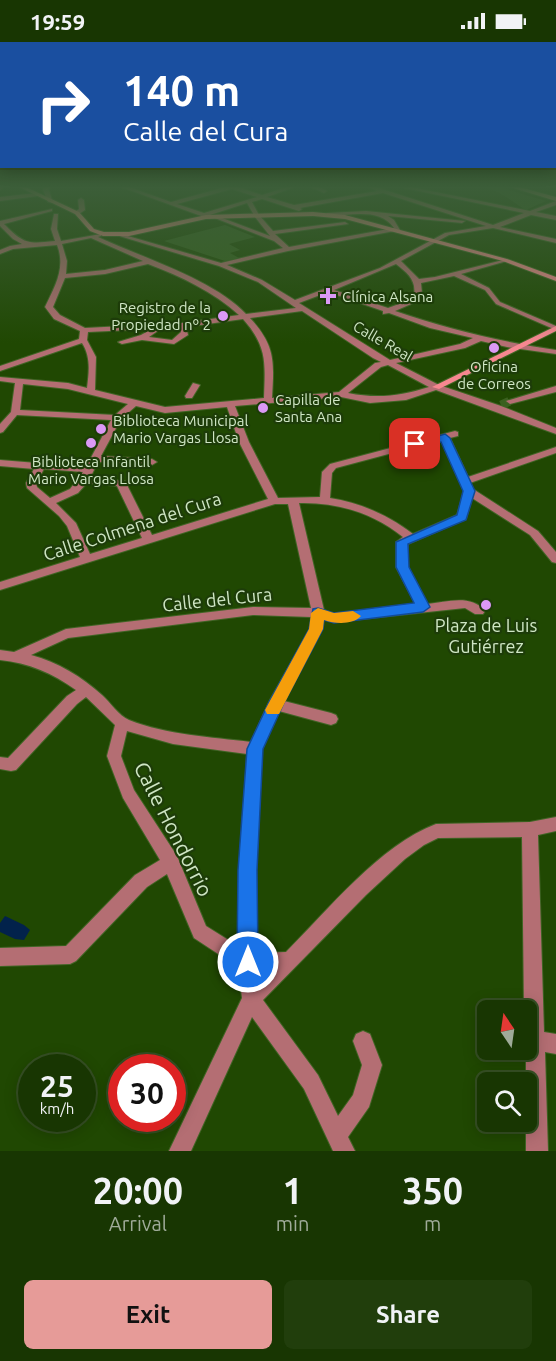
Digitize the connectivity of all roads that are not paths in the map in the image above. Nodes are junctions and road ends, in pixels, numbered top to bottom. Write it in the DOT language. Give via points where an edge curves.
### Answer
graph roads {
  1 [pos="16,239"];
  2 [pos="56,239"];
  3 [pos="78,239"];
  4 [pos="97,239"];
  5 [pos="135,239"];
  6 [pos="273,239"];
  7 [pos="347,239"];
  8 [pos="430,239"];
  9 [pos="276,240"];
  10 [pos="434,240"];
  11 [pos="57,243"];
  12 [pos="28,245"];
  13 [pos="288,249"];
  14 [pos="0,252"];
  15 [pos="505,260"];
  16 [pos="148,262"];
  17 [pos="398,262"];
  18 [pos="221,264"];
  19 [pos="456,274"];
  20 [pos="62,276"];
  21 [pos="556,279"];
  22 [pos="419,281"];
  23 [pos="330,291"];
  24 [pos="294,303"];
  25 [pos="303,309"];
  26 [pos="386,312"];
  27 [pos="246,317"];
  28 [pos="182,325"];
  29 [pos="159,327"];
  30 [pos="82,328"];
  31 [pos="556,328"];
  32 [pos="144,337"];
  33 [pos="480,338"];
  34 [pos="83,340"];
  35 [pos="122,342"];
  36 [pos="519,345"];
  37 [pos="556,352"];
  38 [pos="389,362"];
  39 [pos="1,372"];
  40 [pos="19,382"];
  41 [pos="196,385"];
  42 [pos="436,387"];
  43 [pos="556,389"];
  44 [pos="91,391"];
  45 [pos="341,394"];
  46 [pos="189,396"];
  47 [pos="268,400"];
  48 [pos="510,401"];
  49 [pos="134,404"];
  50 [pos="230,404"];
  51 [pos="15,412"];
  52 [pos="117,418"];
  53 [pos="0,430"];
  54 [pos="556,431"];
  55 [pos="556,450"];
  56 [pos="95,459"];
  57 [pos="152,462"];
  58 [pos="0,463"];
  59 [pos="41,465"];
  60 [pos="86,475"];
  61 [pos="466,487"];
  62 [pos="325,500"];
  63 [pos="50,501"];
  64 [pos="274,501"];
  65 [pos="293,501"];
  66 [pos="410,537"];
  67 [pos="149,541"];
  68 [pos="556,559"];
  69 [pos="87,560"];
  70 [pos="0,586"];
  71 [pos="423,607"];
  72 [pos="479,611"];
  73 [pos="318,613"];
  74 [pos="0,655"];
  75 [pos="19,655"];
  76 [pos="84,691"];
  77 [pos="275,704"];
  78 [pos="331,719"];
  79 [pos="122,724"];
  80 [pos="255,749"];
  81 [pos="6,764"];
  82 [pos="556,824"];
  83 [pos="530,829"];
  84 [pos="171,862"];
  85 [pos="0,957"];
  86 [pos="290,961"];
  87 [pos="248,962"];
  88 [pos="251,999"];
  89 [pos="532,1000"];
  90 [pos="363,1041"];
  91 [pos="537,1041"];
  92 [pos="556,1044"];
  93 [pos="534,1060"];
  94 [pos="341,1143"];
  95 [pos="180,1151"];
  96 [pos="537,1151"];
  1 -- 12 [label="street"];
  2 -- 11 [label="street"];
  3 -- 11 [label="street"];
  4 -- 16 [label="street"];
  5 -- 18 [label="street, Calle Real"];
  6 -- 9 [label="street"];
  7 -- 13 [label="street"];
  8 -- 10 [label="street"];
  9 -- 13 [label="street"];
  10 -- 15 [label="street"];
  10 -- 17 [label="street"];
  11 -- 12 [label="street"];
  11 -- 20 [label="street" via="64,261"];
  12 -- 14 [label="street"];
  13 -- 18 [label="street"];
  15 -- 19 [label="street"];
  15 -- 21 [label="street"];
  16 -- 20 [label="street"];
  16 -- 27 [label="street" via="210,290"];
  17 -- 22 [label="street"];
  17 -- 23 [label="street"];
  18 -- 24 [label="street, Calle Real" via="260,281"];
  19 -- 22 [label="street"];
  19 -- 31 [label="street" via="487,289 498,303"];
  20 -- 30 [label="street" via="49,307 57,317"];
  22 -- 26 [label="street" via="416,300"];
  23 -- 24 [label="street"];
  23 -- 26 [label="street"];
  24 -- 25 [label="street, Calle Real"];
  25 -- 27 [label="street"];
  25 -- 38 [label="street, Calle Real"];
  26 -- 33 [label="street"];
  27 -- 28 [label="street"];
  27 -- 47 [label="street" via="270,360"];
  28 -- 29 [label="street"];
  28 -- 32 [label="street" via="185,333 174,342"];
  29 -- 30 [label="street"];
  29 -- 32 [label="street"];
  30 -- 34 [label="street"];
  31 -- 36 [label="street"];
  32 -- 35 [label="street"];
  33 -- 36 [label="street"];
  33 -- 38 [label="street" via="462,346"];
  34 -- 39 [label="street"];
  34 -- 44 [label="street" via="91,351"];
  36 -- 37 [label="street"];
  36 -- 42 [label="street"];
  38 -- 42 [label="street, Calle Real"];
  38 -- 45 [label="street" via="378,365"];
  39 -- 40 [label="street"];
  40 -- 44 [label="street"];
  40 -- 51 [label="street"];
  41 -- 46 [label="street"];
  42 -- 45 [label="street" via="406,397 370,400"];
  42 -- 54 [label="street, Calle Real"];
  43 -- 48 [label="street"];
  44 -- 49 [label="street"];
  45 -- 47 [label="street"];
  47 -- 50 [label="street"];
  49 -- 50 [label="street" via="165,410"];
  49 -- 52 [label="street"];
  50 -- 64 [label="street"];
  51 -- 52 [label="street"];
  51 -- 53 [label="street"];
  52 -- 56 [label="street"];
  55 -- 61 [label="street"];
  56 -- 57 [label="street"];
  56 -- 60 [label="street"];
  58 -- 59 [label="street"];
  59 -- 60 [label="street"];
  59 -- 63 [label="street" via="32,488"];
  60 -- 63 [label="street" via="74,491"];
  60 -- 67 [label="street" via="121,483"];
  61 -- 62 [label="street" via="450,436 333,466 327,472"];
  61 -- 66 [label="street" via="462,517"];
  61 -- 68 [label="street" via="534,533"];
  62 -- 65 [label="street, Calle Colmena del Cura"];
  62 -- 66 [label="street, Calle Colmena del Cura" via="376,516 398,526"];
  63 -- 69 [label="street" via="72,525"];
  64 -- 65 [label="street, Calle Colmena del Cura"];
  64 -- 67 [label="street, Calle Colmena del Cura"];
  65 -- 73 [label="street"];
  66 -- 71 [label="street" via="400,547 402,567"];
  67 -- 69 [label="street, Calle Colmena del Cura"];
  69 -- 70 [label="street, Calle Colmena del Cura"];
  71 -- 72 [label="street" via="467,604"];
  71 -- 73 [label="street, Calle del Cura" via="334,618"];
  73 -- 75 [label="street, Calle del Cura" via="253,611 66,634"];
  73 -- 77 [label="street" via="316,629"];
  74 -- 75 [label="street"];
  75 -- 76 [label="street" via="58,670"];
  76 -- 79 [label="street"];
  76 -- 81 [label="street"];
  77 -- 78 [label="street"];
  77 -- 80 [label="street"];
  79 -- 80 [label="street" via="173,738"];
  79 -- 84 [label="street, Calle Hondorrio" via="114,756 128,793"];
  80 -- 87 [label="street" via="248,870"];
  82 -- 83 [label="street"];
  83 -- 86 [label="street" via="436,831 425,836 399,854"];
  83 -- 89 [label="street"];
  84 -- 85 [label="street" via="141,881 70,956"];
  84 -- 87 [label="street, Calle Hondorrio" via="200,932"];
  86 -- 87 [label="street"];
  86 -- 88 [label="street"];
  87 -- 88 [label="street"];
  88 -- 94 [label="street" via="311,1082"];
  88 -- 95 [label="street"];
  90 -- 94 [label="street" via="372,1065 362,1101"];
  91 -- 92 [label="street"];
  93 -- 96 [label="street"];
}
